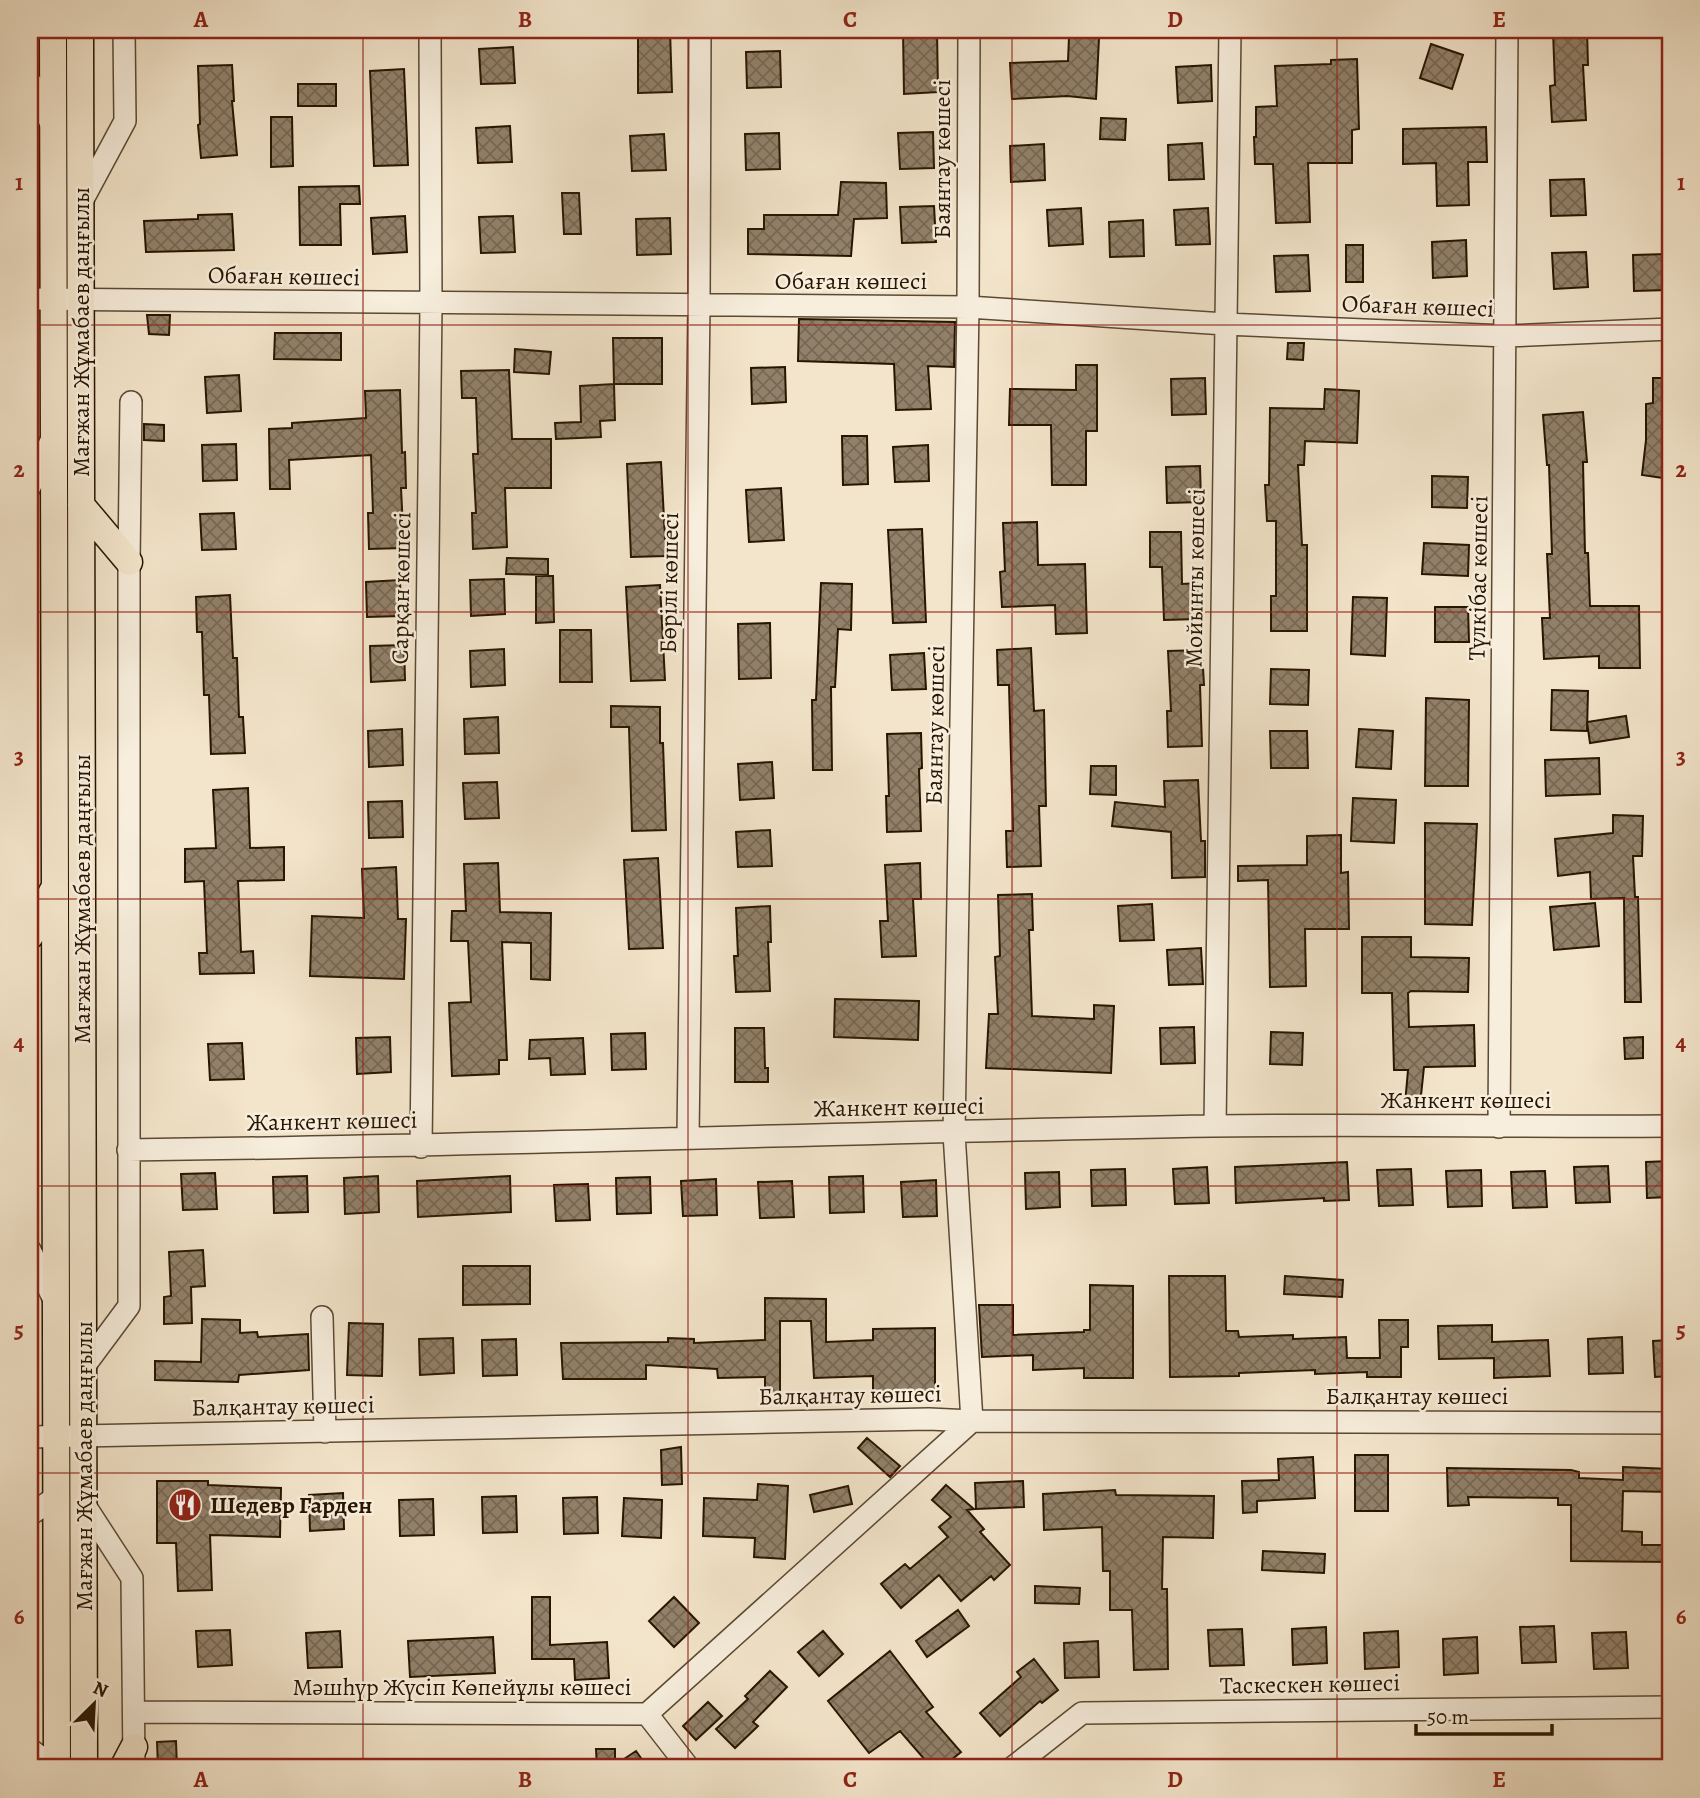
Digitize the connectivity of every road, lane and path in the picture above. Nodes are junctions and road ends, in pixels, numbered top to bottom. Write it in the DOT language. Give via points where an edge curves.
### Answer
graph roads {
  1 [pos="52,30"];
  2 [pos="80,30"];
  3 [pos="124,30"];
  4 [pos="430,30"];
  5 [pos="700,30"];
  6 [pos="969,30"];
  7 [pos="1230,30"];
  8 [pos="1507,30"];
  9 [pos="30,81"];
  10 [pos="53,128"];
  11 [pos="80,205"];
  12 [pos="80,299"];
  13 [pos="41,300"];
  14 [pos="431,304"];
  15 [pos="699,306"];
  16 [pos="968,307"];
  17 [pos="1225,324"];
  18 [pos="1670,328"];
  19 [pos="1506,336"];
  20 [pos="131,402"];
  21 [pos="54,434"];
  22 [pos="30,487"];
  23 [pos="81,505"];
  24 [pos="129,562"];
  25 [pos="55,885"];
  26 [pos="30,936"];
  27 [pos="1215,1126"];
  28 [pos="1670,1126"];
  29 [pos="1499,1127"];
  30 [pos="954,1133"];
  31 [pos="688,1137"];
  32 [pos="421,1147"];
  33 [pos="128,1150"];
  34 [pos="30,1250"];
  35 [pos="56,1305"];
  36 [pos="322,1317"];
  37 [pos="83,1368"];
  38 [pos="972,1421"];
  39 [pos="1670,1423"];
  40 [pos="325,1432"];
  41 [pos="30,1437"];
  42 [pos="57,1437"];
  43 [pos="83,1437"];
  44 [pos="57,1496"];
  45 [pos="84,1504"];
  46 [pos="30,1515"];
  47 [pos="1670,1707"];
  48 [pos="134,1713"];
  49 [pos="648,1714"];
  50 [pos="30,1749"];
  51 [pos="130,1761"];
  52 [pos="56,1768"];
  53 [pos="84,1768"];
  54 [pos="689,1768"];
  55 [pos="1012,1768"];
  1 -- 10 [label="main road, Мағжан Жұмабаев даңғылы"];
  2 -- 11 [label="main road, Мағжан Жұмабаев даңғылы"];
  3 -- 11 [label="street" via="125,121"];
  4 -- 14 [label="street, Сарқан көшесі"];
  5 -- 15 [label="street, Бөрілі көшесі"];
  6 -- 16 [label="street, Баянтау көшесі"];
  7 -- 17 [label="street, Мойынты көшесі"];
  8 -- 19 [label="street, Түлкібас көшесі"];
  9 -- 10 [label="street, Мағжан Жұмабаев даңғылы"];
  10 -- 13 [label="main road, Мағжан Жұмабаев даңғылы"];
  11 -- 12 [label="main road, Мағжан Жұмабаев даңғылы"];
  12 -- 13 [label="street, Обаған көшесі"];
  12 -- 14 [label="street, Обаған көшесі"];
  12 -- 23 [label="main road, Мағжан Жұмабаев даңғылы"];
  13 -- 21 [label="main road, Мағжан Жұмабаев даңғылы"];
  14 -- 15 [label="street, Обаған көшесі"];
  14 -- 32 [label="street, Сарқан көшесі"];
  15 -- 16 [label="street, Обаған көшесі"];
  15 -- 31 [label="street, Бөрілі көшесі"];
  16 -- 17 [label="street, Обаған көшесі"];
  16 -- 30 [label="street, Баянтау көшесі"];
  17 -- 19 [label="street, Обаған көшесі"];
  17 -- 27 [label="street, Мойынты көшесі"];
  18 -- 19 [label="street, Обаған көшесі"];
  19 -- 29 [label="street, Түлкібас көшесі"];
  20 -- 24 [label="street"];
  21 -- 22 [label="street"];
  21 -- 25 [label="main road, Мағжан Жұмабаев даңғылы"];
  23 -- 24 [label="main road"];
  23 -- 37 [label="main road, Мағжан Жұмабаев даңғылы"];
  24 -- 33 [label="street"];
  25 -- 26 [label="main road"];
  25 -- 35 [label="main road, Мағжан Жұмабаев даңғылы"];
  27 -- 29 [label="street, Жанкент көшесі"];
  27 -- 30 [label="street, Жанкент көшесі"];
  28 -- 29 [label="street, Жанкент көшесі"];
  30 -- 31 [label="street, Жанкент көшесі"];
  30 -- 38 [label="street, Баянтау көшесі"];
  31 -- 32 [label="street, Жанкент көшесі"];
  32 -- 33 [label="street, Жанкент көшесі"];
  33 -- 37 [label="street" via="129,1306"];
  34 -- 35 [label="street"];
  35 -- 42 [label="main road, Мағжан Жұмабаев даңғылы"];
  36 -- 40 [label="street"];
  37 -- 43 [label="main road, Мағжан Жұмабаев даңғылы"];
  38 -- 39 [label="street, Балқантау көшесі"];
  38 -- 40 [label="street, Балқантау көшесі"];
  38 -- 49 [label="street, Мәшһүр Жүсіп Көпейұлы көшесі"];
  40 -- 43 [label="street, Балқантау көшесі"];
  41 -- 42 [label="street, Балқантау көшесі"];
  42 -- 43 [label="street, Балқантау көшесі"];
  42 -- 44 [label="main road, Мағжан Жұмабаев даңғылы"];
  43 -- 45 [label="main road, Мағжан Жұмабаев даңғылы"];
  44 -- 46 [label="street"];
  44 -- 52 [label="main road, Мағжан Жұмабаев даңғылы"];
  45 -- 48 [label="street" via="132,1578"];
  45 -- 53 [label="main road, Мағжан Жұмабаев даңғылы"];
  47 -- 55 [label="street, Таскескен көшесі" via="1082,1713"];
  48 -- 49 [label="street, Мәшһүр Жүсіп Көпейұлы көшесі"];
  48 -- 51 [label="street"];
  49 -- 54 [label="street"];
  50 -- 52 [label="street"];
}
